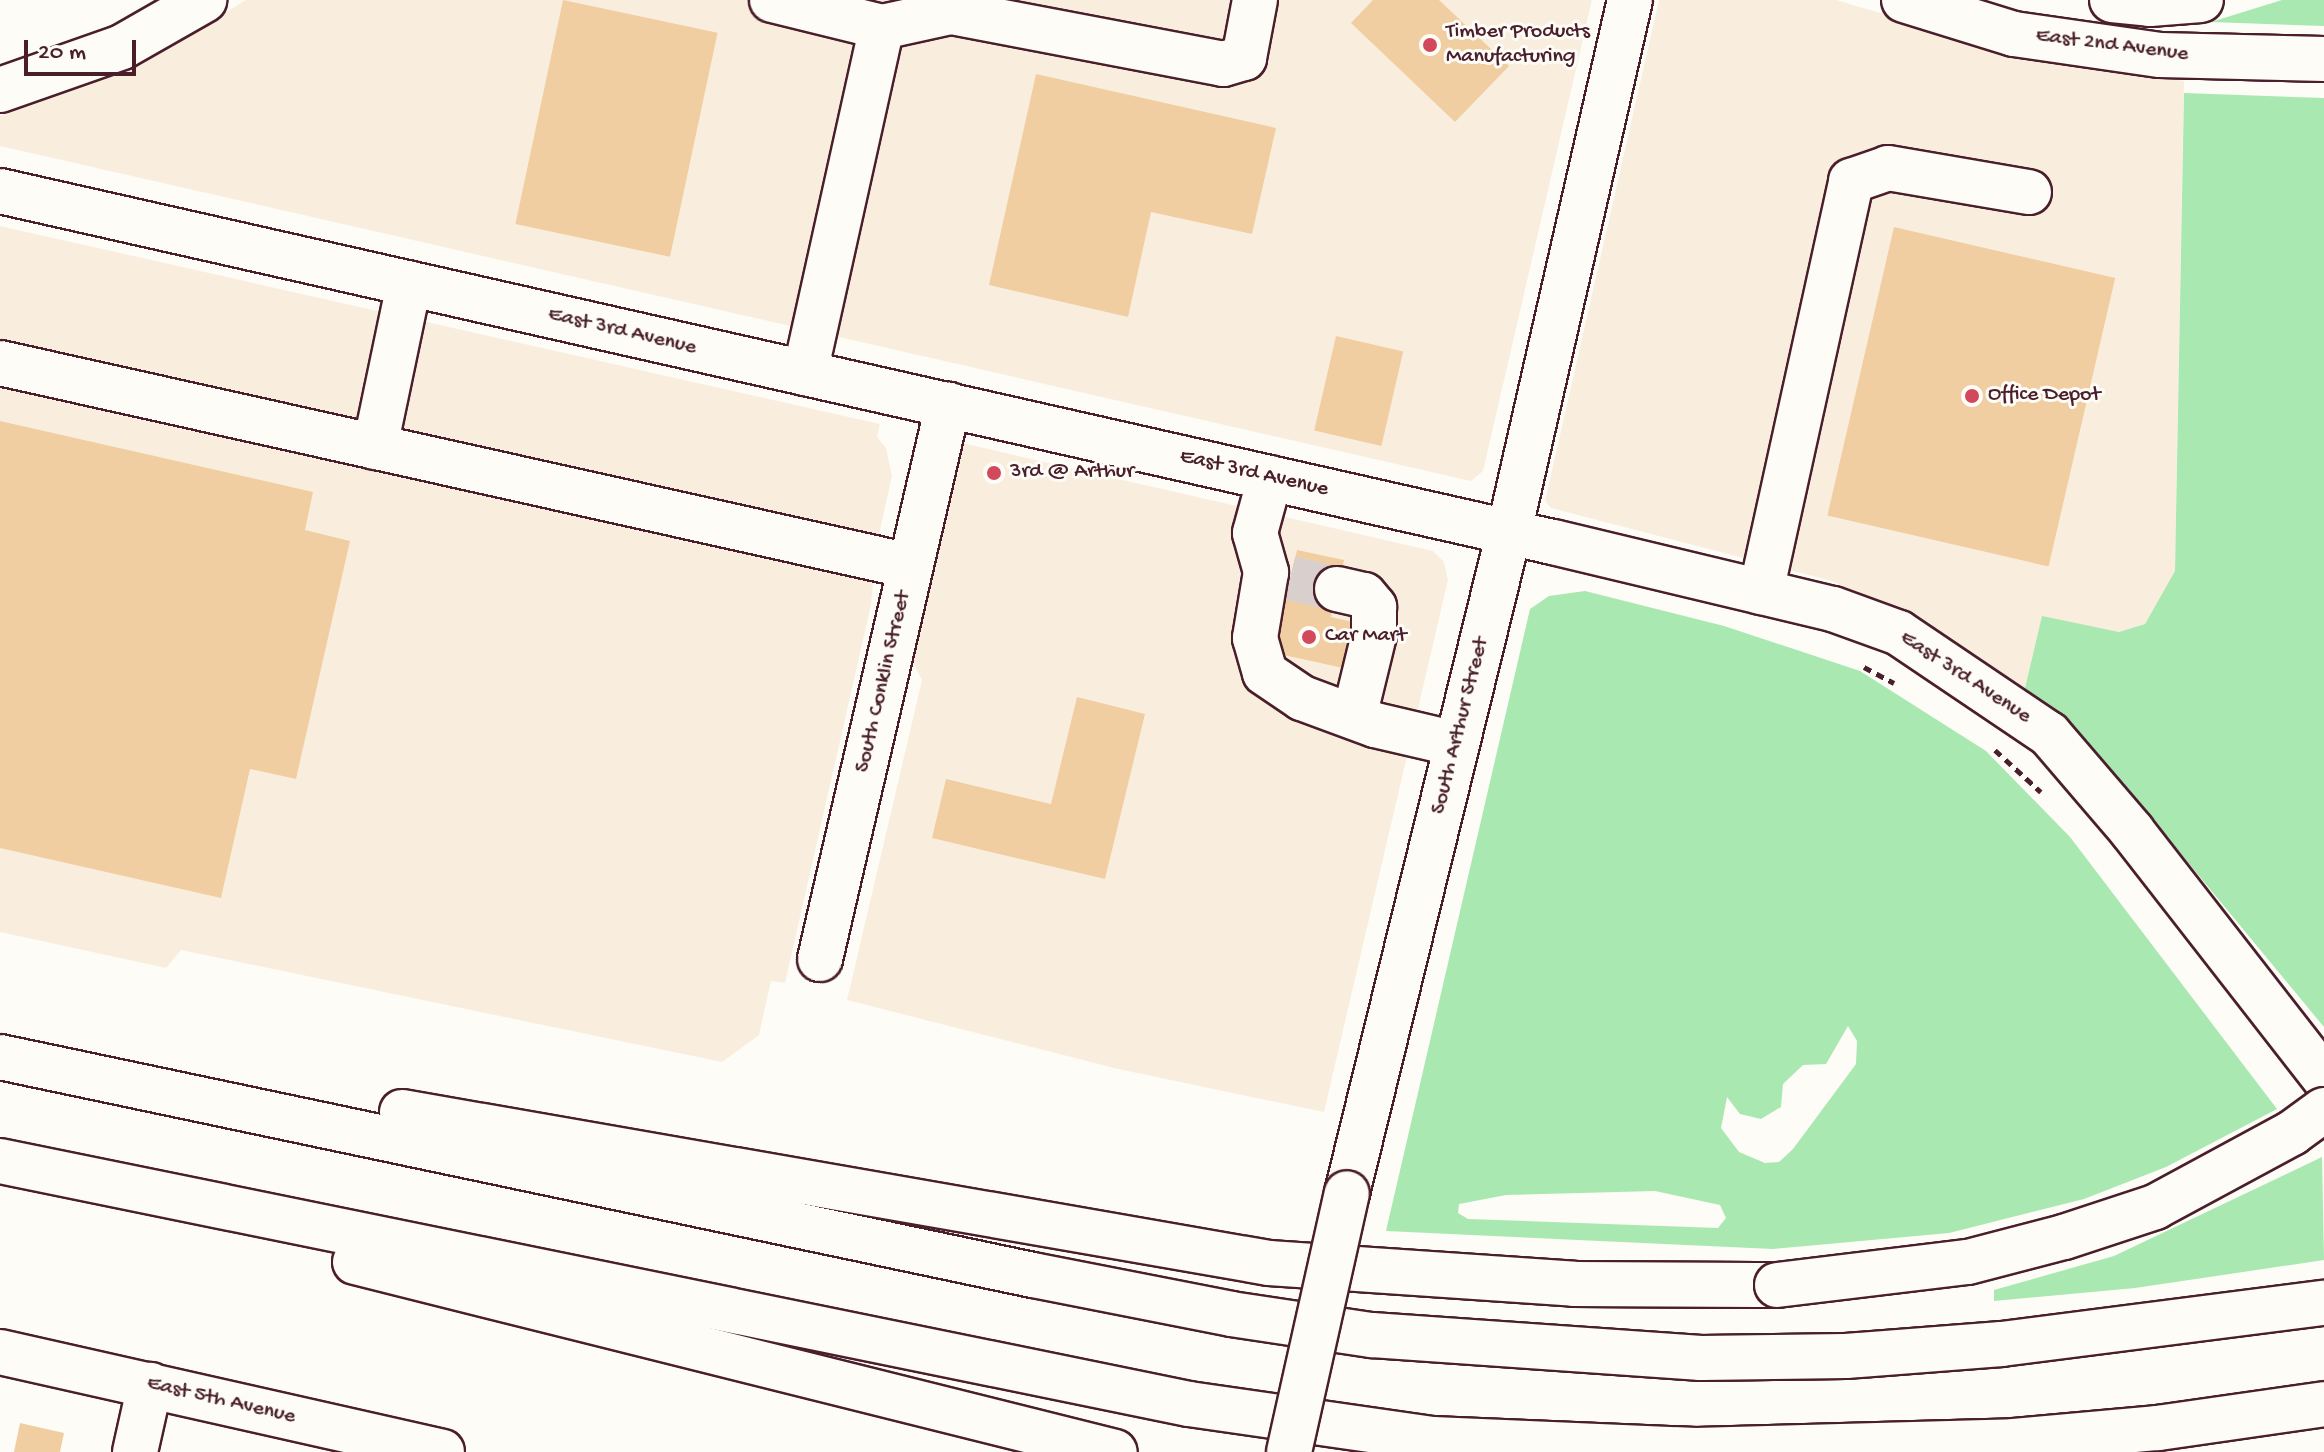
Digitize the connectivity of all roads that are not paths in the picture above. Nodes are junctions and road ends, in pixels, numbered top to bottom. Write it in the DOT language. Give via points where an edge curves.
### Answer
graph roads {
  1 [pos="204,0"];
  2 [pos="772,0"];
  3 [pos="1255,0"];
  4 [pos="1630,0"];
  5 [pos="1904,0"];
  6 [pos="2112,0"];
  7 [pos="2201,0"];
  8 [pos="1063,16"];
  9 [pos="882,27"];
  10 [pos="2324,59"];
  11 [pos="0,90"];
  12 [pos="0,191"];
  13 [pos="2029,192"];
  14 [pos="409,284"];
  15 [pos="0,363"];
  16 [pos="805,373"];
  17 [pos="948,405"];
  18 [pos="375,447"];
  19 [pos="1270,478"];
  20 [pos="1509,532"];
  21 [pos="910,566"];
  22 [pos="1337,589"];
  23 [pos="1761,592"];
  24 [pos="1354,717"];
  25 [pos="1456,744"];
  26 [pos="820,959"];
  27 [pos="0,1046"];
  28 [pos="0,1057"];
  29 [pos="2324,1078"];
  30 [pos="2324,1110"];
  31 [pos="0,1161"];
  32 [pos="0,1173"];
  33 [pos="2324,1303"];
  34 [pos="0,1352"];
  35 [pos="150,1385"];
  36 [pos="2324,1404"];
  37 [pos="1696,1450"];
  38 [pos="135,1452"];
  39 [pos="442,1452"];
  40 [pos="1115,1452"];
  41 [pos="1289,1452"];
  1 -- 11 [label="main road" via="122,47"];
  2 -- 9 [label="main road"];
  3 -- 8 [label="main road" via="1244,58 1223,64"];
  4 -- 20 [label="main road, South Arthur Street"];
  5 -- 10 [label="main road, East 2nd Avenue" via="2014,34 2146,53"];
  6 -- 7 [label="main road"];
  8 -- 9 [label="main road" via="951,12"];
  9 -- 16 [label="main road"];
  12 -- 14 [label="main road, East 3rd Avenue"];
  13 -- 23 [label="main road" via="1888,168 1851,181"];
  14 -- 16 [label="main road, East 3rd Avenue"];
  14 -- 18 [label="main road"];
  15 -- 18 [label="main road"];
  16 -- 17 [label="main road, East 3rd Avenue"];
  17 -- 19 [label="main road, East 3rd Avenue"];
  17 -- 21 [label="main road, South Conklin Street"];
  18 -- 21 [label="main road"];
  19 -- 20 [label="main road, East 3rd Avenue"];
  19 -- 24 [label="main road" via="1255,533 1278,575 1255,638 1265,673 1302,698"];
  20 -- 23 [label="main road, East 3rd Avenue"];
  20 -- 25 [label="main road, South Arthur Street"];
  21 -- 26 [label="main road, South Conklin Street"];
  22 -- 24 [label="main road" via="1364,595 1374,607 1374,635"];
  23 -- 29 [label="main road, East 3rd Avenue" via="1833,609 1899,633 2049,734 2132,831"];
  24 -- 25 [label="main road"];
  25 -- 41 [label="main road, South Arthur Street, bridge"];
  27 -- 30 [label="main road, bridge" via="576,1140 1269,1263 1574,1284 1777,1285 1968,1262 2155,1207 2292,1133"];
  28 -- 33 [label="main road" via="1231,1314 1492,1347 1701,1358 1846,1356 2002,1344"];
  31 -- 37 [label="main road" via="1189,1404 1433,1439"];
  32 -- 40 [label="main road"];
  34 -- 35 [label="main road, East 5th Avenue"];
  35 -- 38 [label="main road"];
  35 -- 39 [label="main road, East 5th Avenue"];
  36 -- 37 [label="main road" via="2158,1428 2014,1441"];
}
